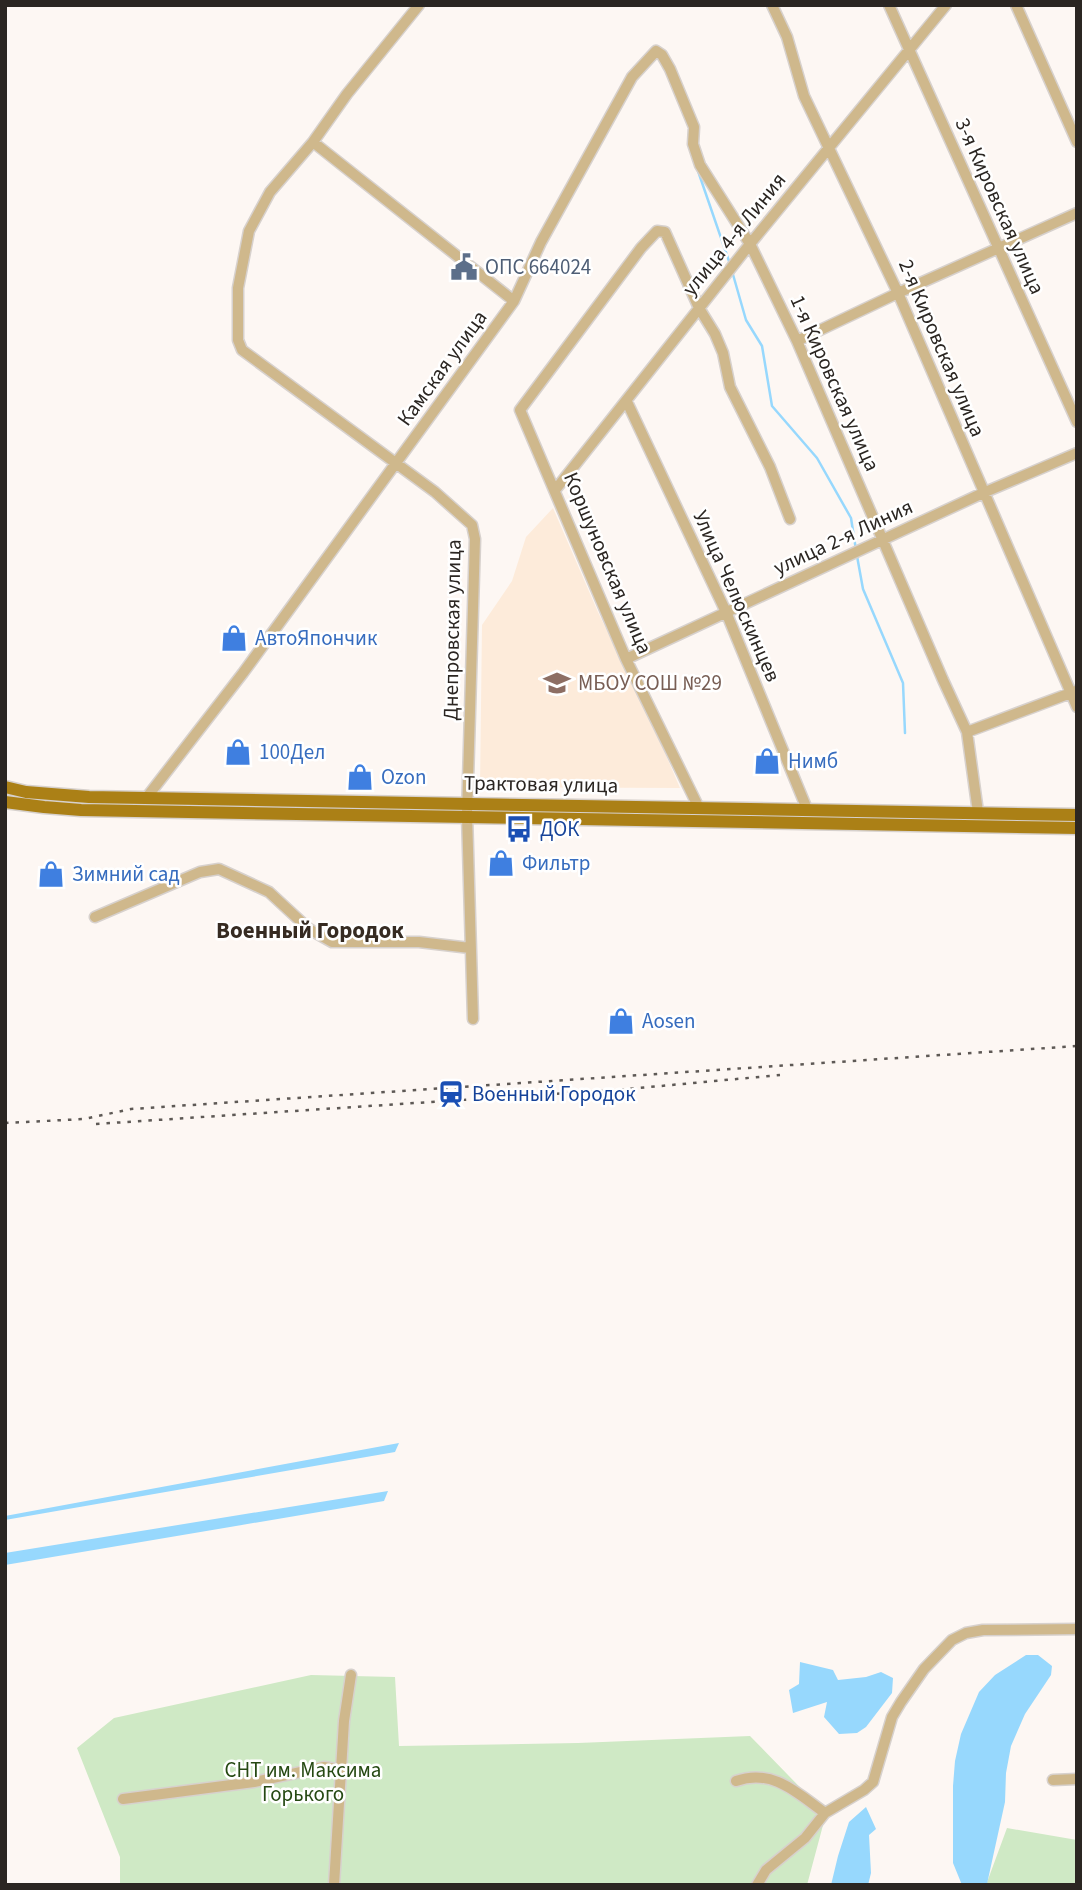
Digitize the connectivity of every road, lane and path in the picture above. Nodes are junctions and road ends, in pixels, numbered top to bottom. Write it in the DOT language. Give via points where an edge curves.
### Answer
graph roads {
  1 [pos="419,5"];
  2 [pos="772,5"];
  3 [pos="889,5"];
  4 [pos="946,5"];
  5 [pos="1016,5"];
  6 [pos="910,50"];
  7 [pos="313,142"];
  8 [pos="1077,142"];
  9 [pos="830,147"];
  10 [pos="1077,213"];
  11 [pos="750,244"];
  12 [pos="998,249"];
  13 [pos="898,293"];
  14 [pos="514,301"];
  15 [pos="699,308"];
  16 [pos="797,341"];
  17 [pos="627,402"];
  18 [pos="1077,422"];
  19 [pos="1077,453"];
  20 [pos="395,464"];
  21 [pos="556,489"];
  22 [pos="983,492"];
  23 [pos="790,519"];
  24 [pos="883,539"];
  25 [pos="726,612"];
  26 [pos="626,659"];
  27 [pos="1074,691"];
  28 [pos="1077,707"];
  29 [pos="968,732"];
  30 [pos="5,787"];
  31 [pos="147,797"];
  32 [pos="5,802"];
  33 [pos="698,806"];
  34 [pos="467,809"];
  35 [pos="807,809"];
  36 [pos="978,812"];
  37 [pos="1077,815"];
  38 [pos="1077,828"];
  39 [pos="95,917"];
  40 [pos="470,948"];
  41 [pos="472,1019"];
  42 [pos="1077,1629"];
  43 [pos="351,1675"];
  44 [pos="341,1770"];
  45 [pos="1077,1779"];
  46 [pos="1053,1780"];
  47 [pos="736,1781"];
  48 [pos="123,1799"];
  49 [pos="825,1813"];
  50 [pos="334,1885"];
  51 [pos="757,1885"];
  1 -- 7 [label="street"];
  2 -- 9 [label="street, 2-я Кировская улица" via="804,96"];
  3 -- 6 [label="street, 3-я Кировская улица"];
  4 -- 6 [label="street, улица 4-я Линия"];
  5 -- 8 [label="street"];
  6 -- 9 [label="street, улица 4-я Линия"];
  6 -- 12 [label="street, 3-я Кировская улица"];
  7 -- 14 [label="street"];
  7 -- 20 [label="street, Днепровская улица" via="270,192 249,231 238,288 238,340 242,350"];
  9 -- 11 [label="street, улица 4-я Линия"];
  9 -- 13 [label="street, 2-я Кировская улица"];
  10 -- 12 [label="street"];
  11 -- 14 [label="street, Камская улица" via="700,165 693,144 694,127 670,69 656,51 632,77 541,242"];
  11 -- 15 [label="street, улица 4-я Линия"];
  11 -- 16 [label="street, 1-я Кировская улица"];
  12 -- 13 [label="street"];
  12 -- 18 [label="street, 3-я Кировская улица"];
  13 -- 16 [label="street"];
  13 -- 22 [label="street, 2-я Кировская улица"];
  14 -- 20 [label="street, Камская улица"];
  15 -- 17 [label="street, улица 4-я Линия"];
  15 -- 21 [label="street, Коршуновская улица" via="665,232 657,230 520,410"];
  15 -- 23 [label="street" via="723,353 730,387"];
  16 -- 24 [label="street, 1-я Кировская улица"];
  17 -- 21 [label="street, улица 4-я Линия"];
  17 -- 25 [label="street, Улица Челюскинцев"];
  19 -- 22 [label="street, улица 2-я Линия"];
  20 -- 31 [label="street, Камская улица"];
  20 -- 34 [label="street, Днепровская улица" via="454,509 474,532"];
  21 -- 26 [label="street, Коршуновская улица"];
  22 -- 24 [label="street, улица 2-я Линия"];
  22 -- 27 [label="street, 2-я Кировская улица"];
  24 -- 25 [label="street, улица 2-я Линия"];
  24 -- 29 [label="street, 1-я Кировская улица"];
  25 -- 26 [label="street, улица 2-я Линия"];
  25 -- 35 [label="street, Улица Челюскинцев"];
  26 -- 33 [label="street, Коршуновская улица"];
  27 -- 28 [label="street, 2-я Кировская улица"];
  27 -- 29 [label="street"];
  29 -- 36 [label="street, 1-я Кировская улица"];
  30 -- 31 [label="main road, Трактовая улица" via="54,795"];
  31 -- 34 [label="main road, Трактовая улица"];
  32 -- 34 [label="main road, Трактовая улица" via="81,810"];
  33 -- 34 [label="main road, Трактовая улица"];
  33 -- 35 [label="main road, Трактовая улица"];
  34 -- 38 [label="main road, Трактовая улица"];
  34 -- 40 [label="street"];
  35 -- 36 [label="main road, Трактовая улица"];
  36 -- 37 [label="main road, Трактовая улица"];
  39 -- 40 [label="street" via="200,872 219,869 269,892 309,929 332,942 419,942"];
  40 -- 41 [label="street"];
  42 -- 49 [label="street" via="983,1630 953,1640 924,1669 892,1717 873,1782"];
  43 -- 44 [label="street"];
  44 -- 48 [label="street" via="324,1767 254,1782"];
  44 -- 50 [label="street"];
  45 -- 46 [label="street"];
  47 -- 49 [label="street" via="770,1777"];
  49 -- 51 [label="street" via="766,1870"];
}
